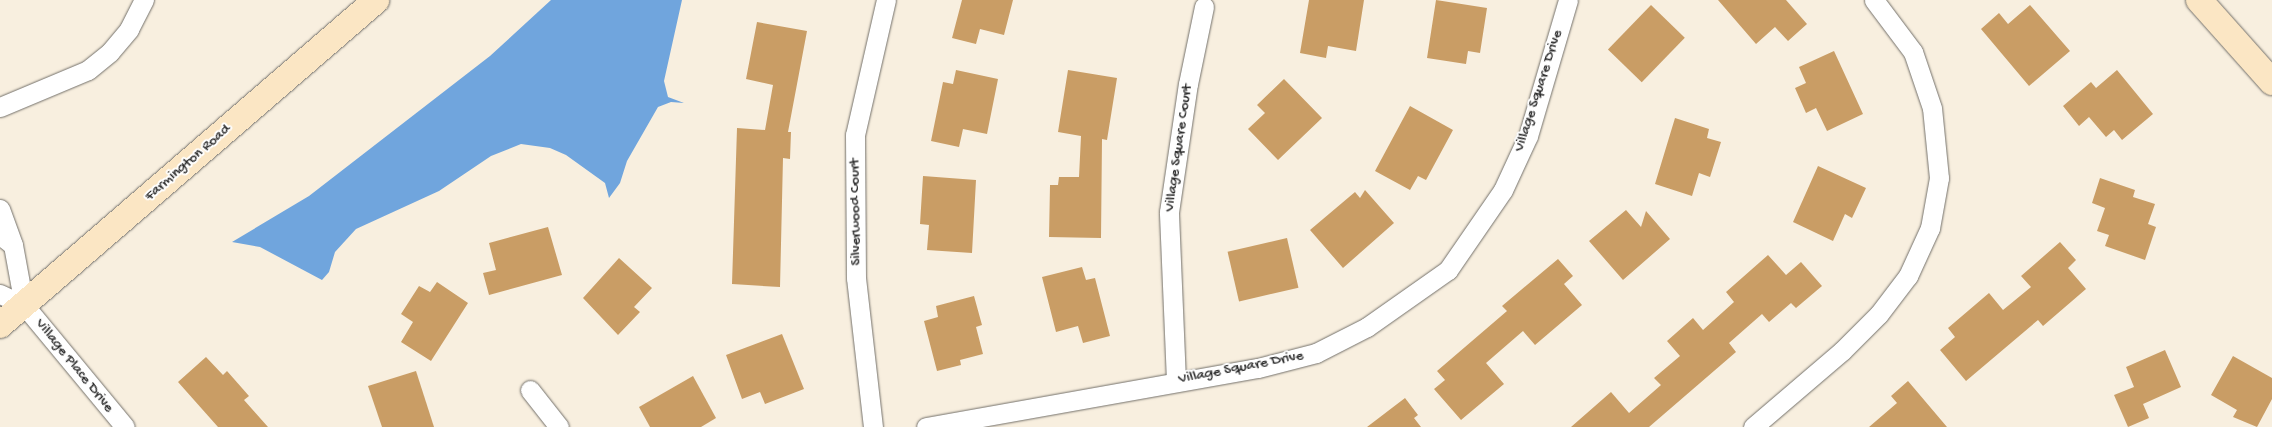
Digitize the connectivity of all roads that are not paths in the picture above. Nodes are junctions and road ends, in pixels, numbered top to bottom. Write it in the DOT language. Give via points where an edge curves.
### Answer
graph roads {
  1 [pos="144,0"];
  2 [pos="376,0"];
  3 [pos="886,0"];
  4 [pos="1568,0"];
  5 [pos="1874,0"];
  6 [pos="2199,0"];
  7 [pos="1204,7"];
  8 [pos="2272,82"];
  9 [pos="0,107"];
  10 [pos="0,209"];
  11 [pos="6,240"];
  12 [pos="0,294"];
  13 [pos="24,305"];
  14 [pos="0,325"];
  15 [pos="1176,381"];
  16 [pos="530,390"];
  17 [pos="124,427"];
  18 [pos="559,427"];
  19 [pos="873,427"];
  20 [pos="926,427"];
  21 [pos="1753,427"];
  1 -- 9 [label="street" via="129,29 110,52 88,70"];
  2 -- 13 [label="street, Farmington Road"];
  3 -- 19 [label="street, Silverwood Court" via="855,135 856,278"];
  4 -- 15 [label="street, Village Square Drive" via="1528,136 1502,190 1448,270 1367,327 1316,353 1258,368"];
  5 -- 21 [label="street" via="1913,52 1932,108 1939,178 1930,228 1908,276 1879,314 1842,351"];
  6 -- 8 [label="street"];
  7 -- 15 [label="street, Village Square Court" via="1188,84 1169,212"];
  10 -- 11 [label="street"];
  11 -- 13 [label="street"];
  12 -- 13 [label="street"];
  13 -- 14 [label="street, Farmington Road"];
  13 -- 17 [label="street, Village Place Drive"];
  15 -- 20 [label="street, Village Square Drive"];
  16 -- 18 [label="street"];
}
